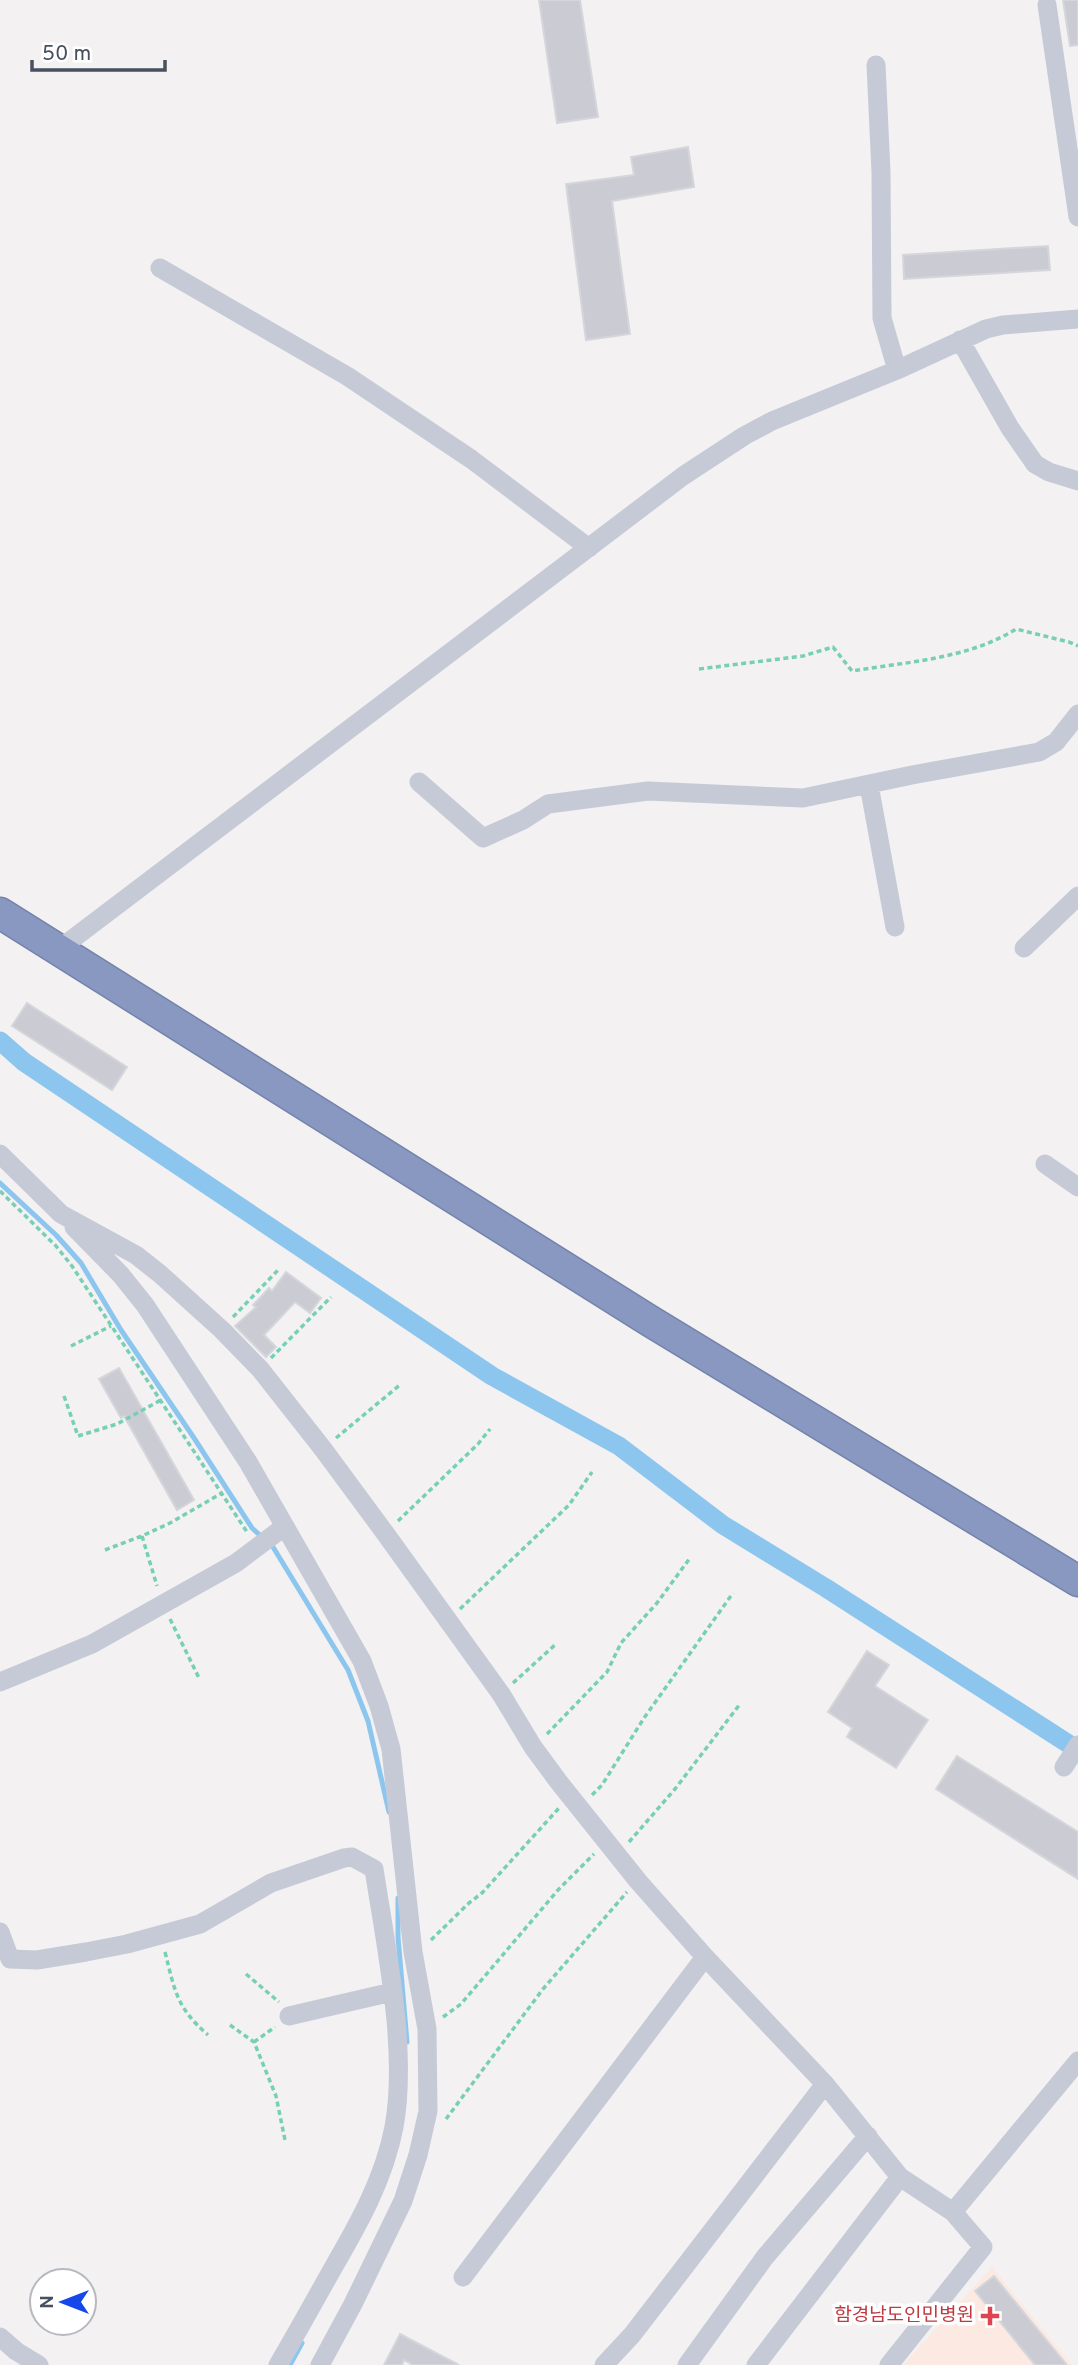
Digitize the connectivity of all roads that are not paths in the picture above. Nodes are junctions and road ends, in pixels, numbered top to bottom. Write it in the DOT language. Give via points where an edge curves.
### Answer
graph roads {
  1 [pos="1047,5"];
  2 [pos="876,65"];
  3 [pos="1078,217"];
  4 [pos="160,268"];
  5 [pos="1078,319"];
  6 [pos="960,340"];
  7 [pos="897,370"];
  8 [pos="1078,481"];
  9 [pos="589,548"];
  10 [pos="1078,715"];
  11 [pos="419,782"];
  12 [pos="869,785"];
  13 [pos="1078,896"];
  14 [pos="0,913"];
  15 [pos="895,927"];
  16 [pos="1024,948"];
  17 [pos="58,950"];
  18 [pos="0,1154"];
  19 [pos="1045,1164"];
  20 [pos="1078,1187"];
  21 [pos="61,1214"];
  22 [pos="136,1255"];
  23 [pos="121,1275"];
  24 [pos="284,1527"];
  25 [pos="1078,1581"];
  26 [pos="0,1682"];
  27 [pos="1078,1745"];
  28 [pos="1063,1767"];
  29 [pos="0,1932"];
  30 [pos="705,1957"];
  31 [pos="5,1965"];
  32 [pos="392,1992"];
  33 [pos="289,2016"];
  34 [pos="1078,2061"];
  35 [pos="825,2084"];
  36 [pos="868,2136"];
  37 [pos="900,2177"];
  38 [pos="953,2212"];
  39 [pos="463,2277"];
  40 [pos="0,2337"];
  41 [pos="8,2356"];
  42 [pos="38,2365"];
  43 [pos="278,2365"];
  44 [pos="320,2365"];
  45 [pos="604,2365"];
  46 [pos="687,2365"];
  47 [pos="756,2365"];
  48 [pos="889,2365"];
  1 -- 3 [label="street"];
  2 -- 7 [label="street" via="882,318"];
  4 -- 9 [label="street" via="347,376 471,459"];
  5 -- 6 [label="street" via="1003,325"];
  6 -- 7 [label="street"];
  6 -- 8 [label="street" via="1035,464"];
  7 -- 9 [label="street" via="744,436"];
  9 -- 17 [label="street"];
  10 -- 12 [label="street" via="1056,742 1039,752"];
  11 -- 12 [label="street" via="483,838 548,804 648,791 803,798"];
  12 -- 15 [label="street"];
  13 -- 16 [label="street"];
  14 -- 17 [label="highway"];
  17 -- 25 [label="highway" via="638,1314"];
  18 -- 21 [label="street"];
  19 -- 20 [label="street"];
  21 -- 22 [label="street"];
  21 -- 23 [label="street"];
  22 -- 23 [label="street"];
  22 -- 30 [label="street" via="222,1329 260,1369 385,1533 501,1694 533,1747 638,1881"];
  23 -- 24 [label="street" via="215,1410"];
  24 -- 26 [label="street" via="236,1563 92,1644"];
  24 -- 44 [label="street" via="362,1661 385,1725 427,2029 428,2111 411,2181"];
  27 -- 28 [label="street"];
  29 -- 31 [label="street"];
  30 -- 35 [label="street"];
  30 -- 39 [label="street"];
  31 -- 32 [label="street" via="161,1935 212,1919 271,1883 352,1857 374,1869"];
  32 -- 33 [label="street"];
  32 -- 43 [label="street" via="398,2084 386,2158 362,2217"];
  34 -- 38 [label="street"];
  35 -- 36 [label="street"];
  35 -- 45 [label="street"];
  36 -- 37 [label="street"];
  36 -- 46 [label="street" via="765,2257"];
  37 -- 38 [label="street"];
  37 -- 47 [label="street"];
  38 -- 48 [label="street" via="984,2247"];
  40 -- 41 [label="street"];
  41 -- 42 [label="street"];
}
